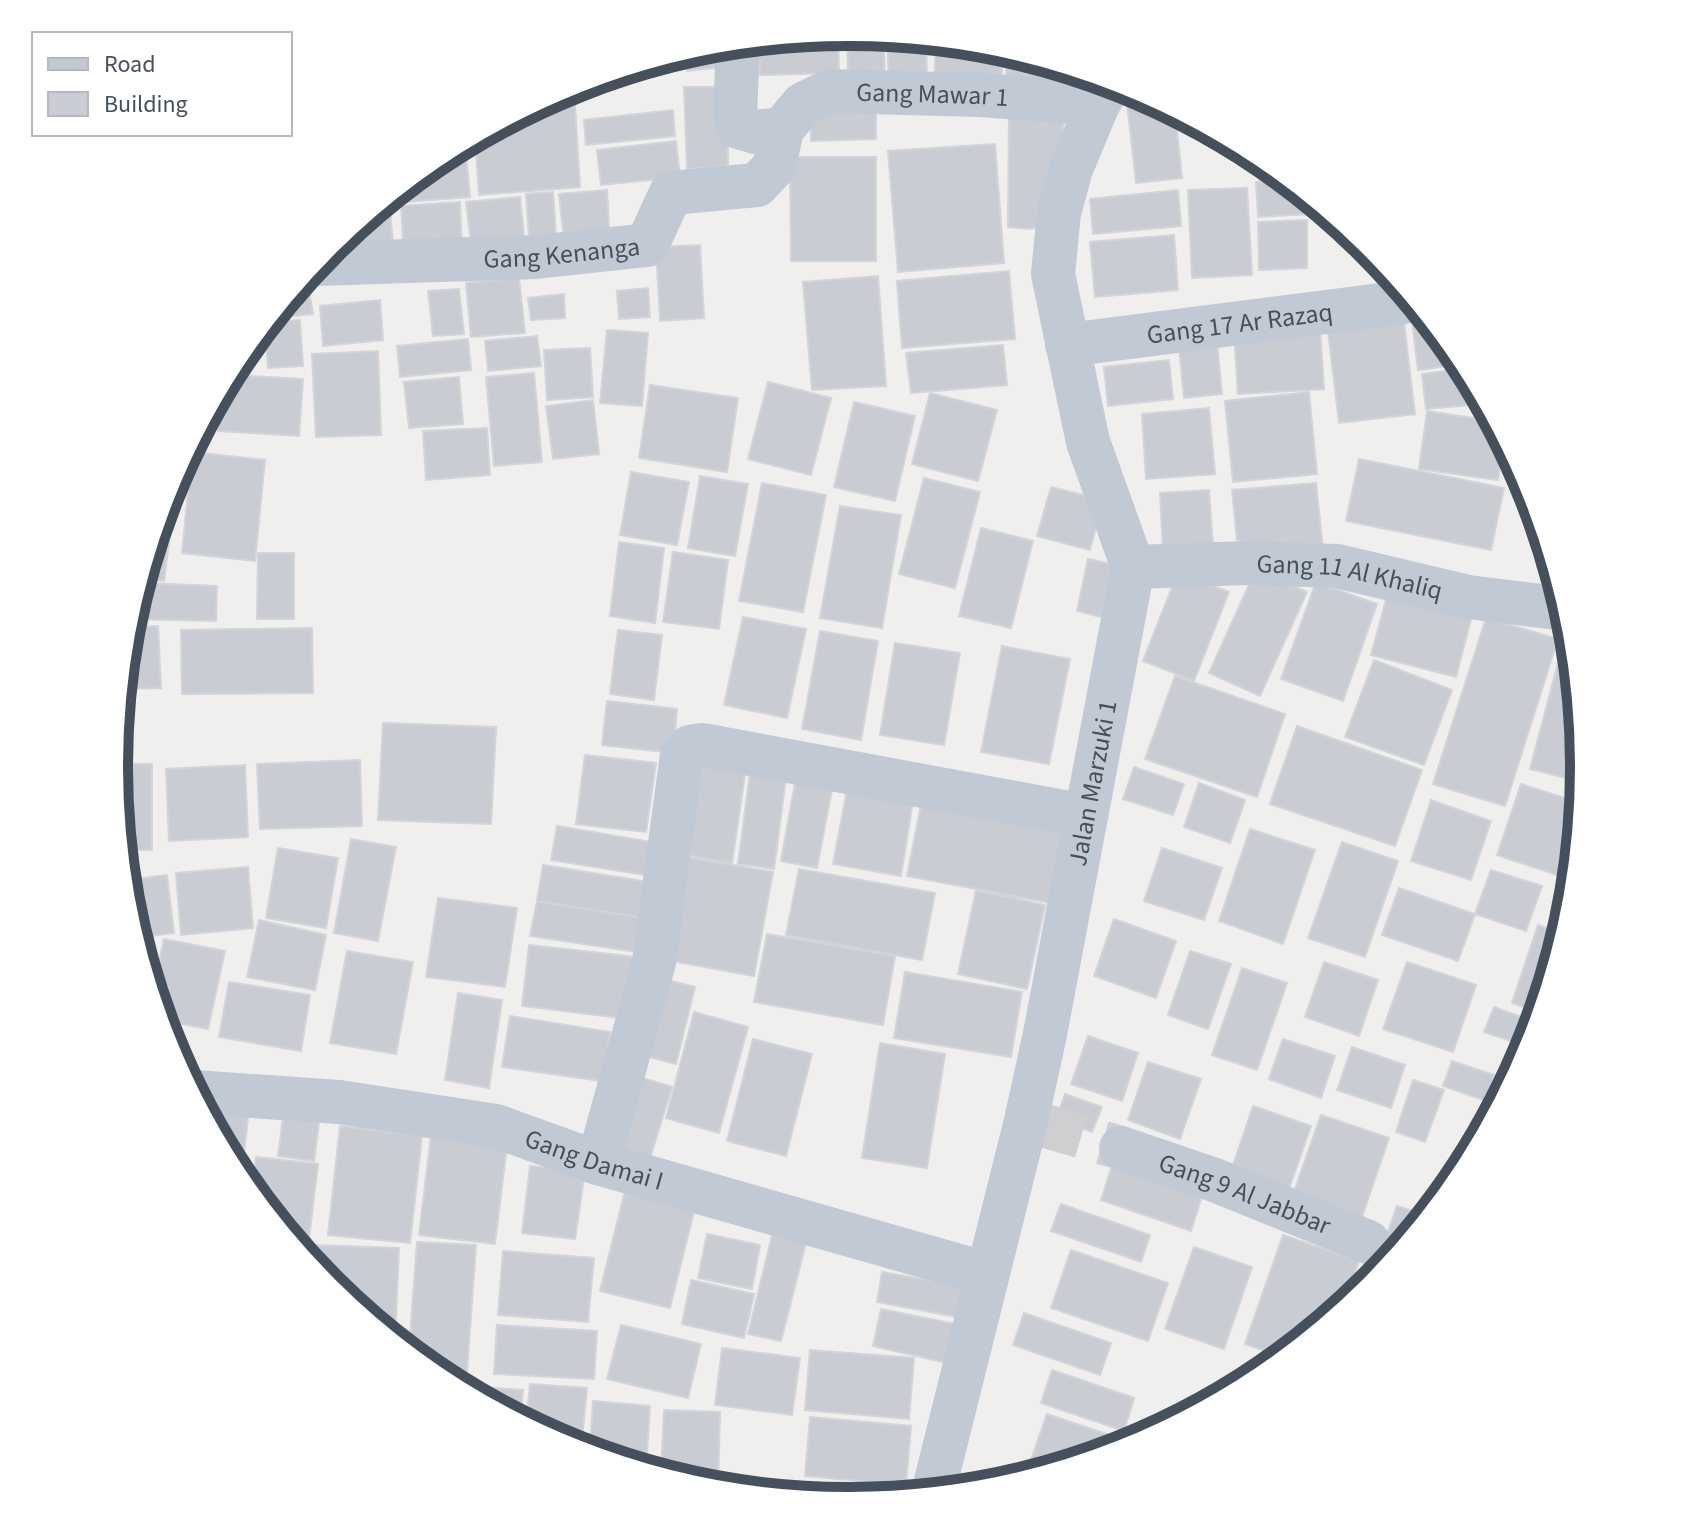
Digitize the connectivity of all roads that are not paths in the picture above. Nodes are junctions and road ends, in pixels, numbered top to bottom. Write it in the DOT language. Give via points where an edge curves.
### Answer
graph roads {
  1 [pos="738,55"];
  2 [pos="1104,93"];
  3 [pos="782,129"];
  4 [pos="334,263"];
  5 [pos="1400,302"];
  6 [pos="1067,345"];
  7 [pos="1133,567"];
  8 [pos="1552,607"];
  9 [pos="1085,816"];
  10 [pos="207,1093"];
  11 [pos="1121,1148"];
  12 [pos="598,1163"];
  13 [pos="1368,1242"];
  14 [pos="987,1274"];
  15 [pos="936,1482"];
  1 -- 3 [label="street" via="738,127 755,132"];
  2 -- 3 [label="street, Gang Mawar 1" via="830,91 803,104"];
  2 -- 6 [label="street" via="1071,169 1059,213 1053,274"];
  3 -- 4 [label="street, Gang Kenanga" via="774,167 757,185 671,193 647,245 536,257"];
  5 -- 6 [label="street, Gang 17 Ar Razaq"];
  6 -- 7 [label="street" via="1088,442"];
  7 -- 8 [label="street, Gang 11 Al Khaliq" via="1337,566 1468,597"];
  7 -- 9 [label="street, Jalan Marzuki 1"];
  9 -- 12 [label="street" via="702,745 690,747 682,755 654,962"];
  9 -- 14 [label="street, Jalan Marzuki 1" via="1033,1123"];
  10 -- 12 [label="street, Gang Damai I" via="339,1102 496,1126"];
  11 -- 13 [label="street, Gang 9 Al Jabbar"];
  12 -- 14 [label="street, Gang Damai I"];
  14 -- 15 [label="street, Jalan Marzuki 1"];
}
